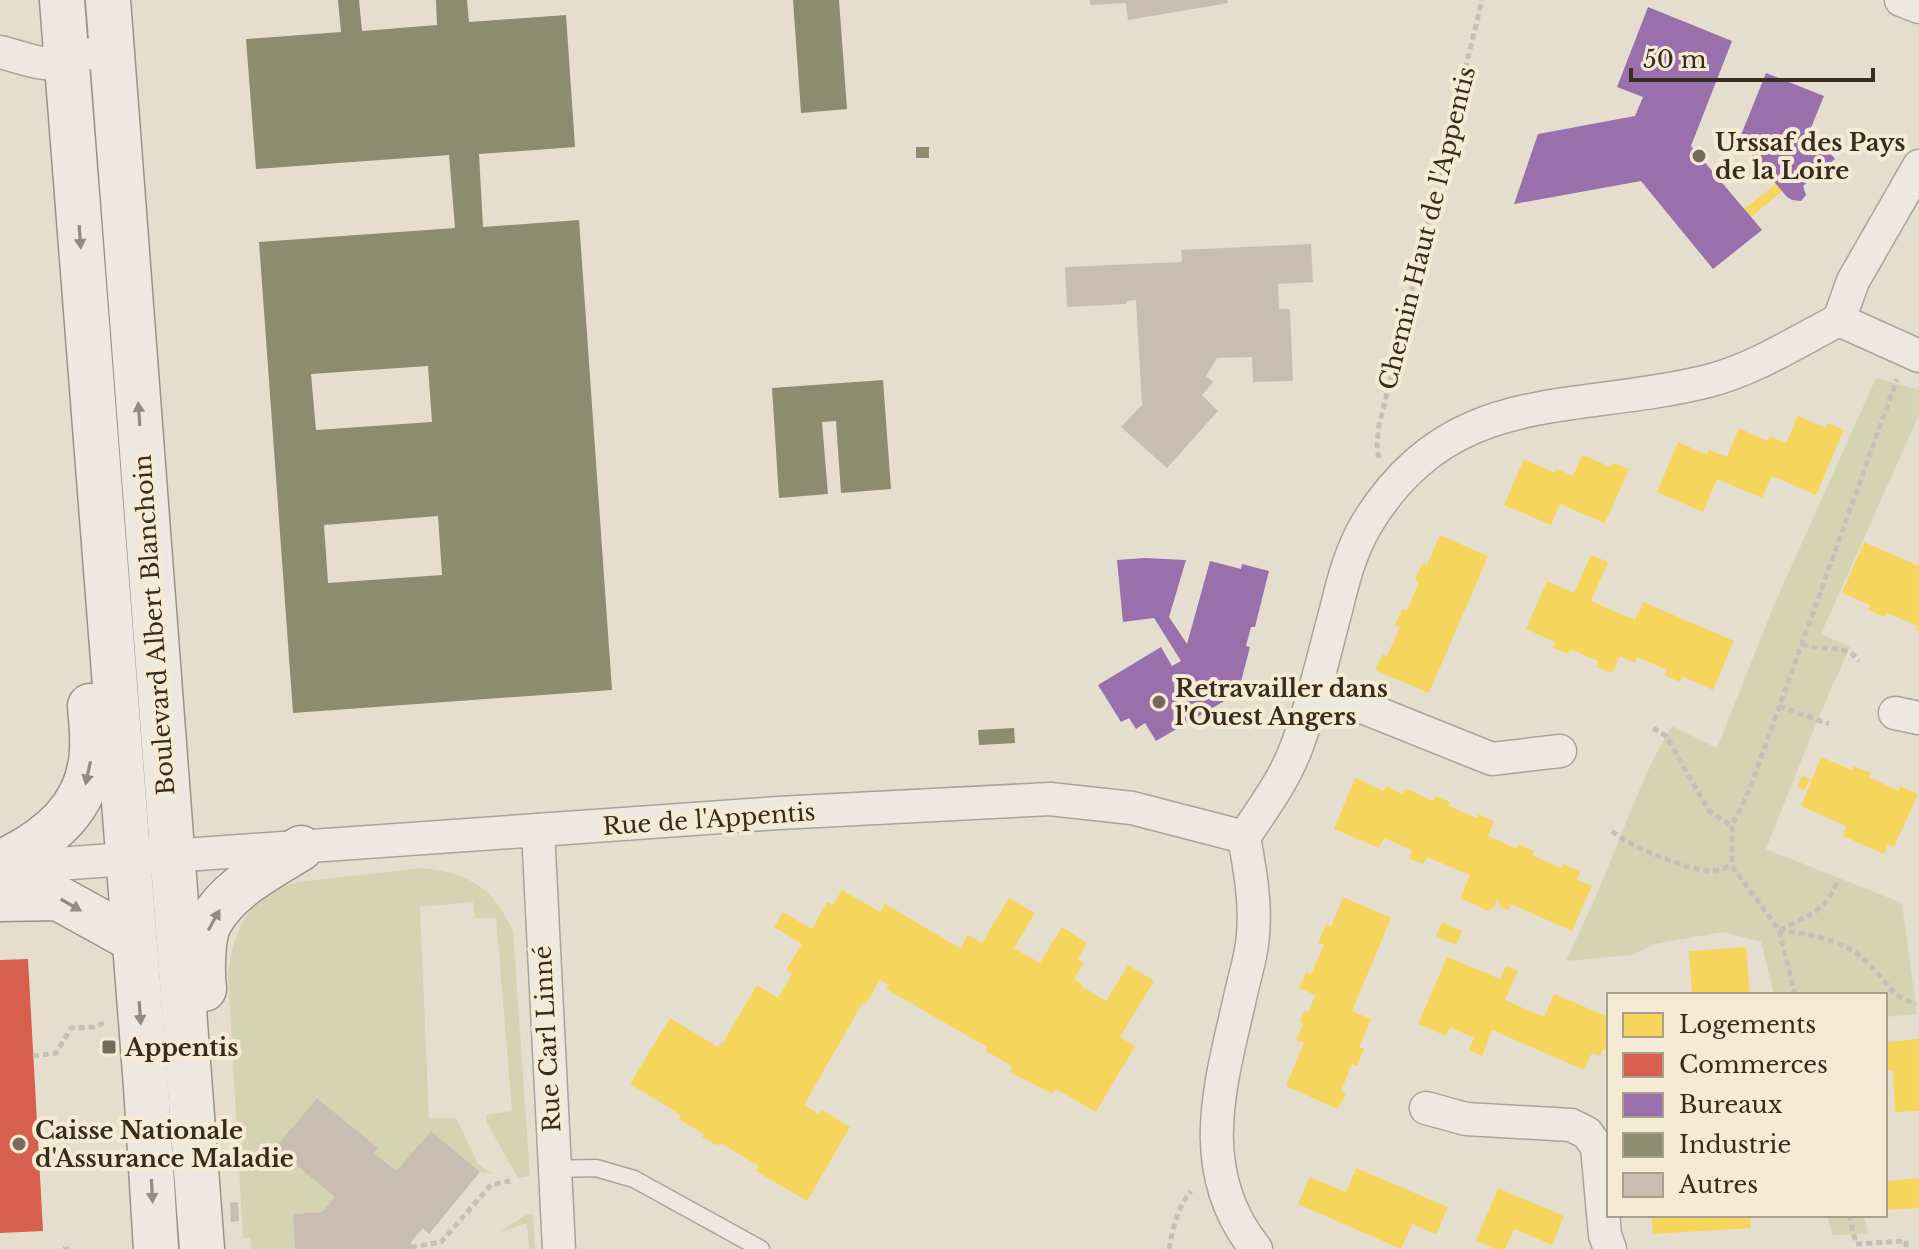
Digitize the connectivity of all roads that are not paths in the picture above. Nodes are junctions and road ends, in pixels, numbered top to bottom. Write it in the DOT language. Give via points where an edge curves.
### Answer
graph roads {
  1 [pos="62,0"];
  2 [pos="1901,0"];
  3 [pos="1919,7"];
  4 [pos="109,8"];
  5 [pos="0,52"];
  6 [pos="66,63"];
  7 [pos="1919,166"];
  8 [pos="123,178"];
  9 [pos="1839,320"];
  10 [pos="1909,364"];
  11 [pos="105,560"];
  12 [pos="1315,688"];
  13 [pos="1560,751"];
  14 [pos="538,830"];
  15 [pos="1244,837"];
  16 [pos="301,848"];
  17 [pos="149,856"];
  18 [pos="0,865"];
  19 [pos="0,899"];
  20 [pos="134,940"];
  21 [pos="1426,1108"];
  22 [pos="194,1153"];
  23 [pos="553,1169"];
  24 [pos="156,1249"];
  25 [pos="202,1249"];
  26 [pos="559,1249"];
  27 [pos="761,1249"];
  28 [pos="1256,1249"];
  29 [pos="1610,1249"];
  1 -- 6 [label="street, Boulevard Albert Blanchoin"];
  2 -- 3 [label="street"];
  4 -- 6 [label="street" via="93,49"];
  4 -- 8 [label="street, Boulevard Albert Blanchoin"];
  5 -- 6 [label="street" via="48,65"];
  6 -- 8 [label="street" via="92,94 105,145"];
  6 -- 11 [label="street, Boulevard Albert Blanchoin, one-way"];
  7 -- 9 [label="street" via="1853,281"];
  17 -- 8 [label="street, Boulevard Albert Blanchoin, one-way"];
  9 -- 10 [label="street"];
  9 -- 12 [label="street" via="1721,377 1526,410 1487,421 1434,448 1390,491 1356,544"];
  11 -- 17 [label="street, Boulevard Albert Blanchoin"];
  11 -- 18 [label="street, one-way" via="85,608 92,751 84,790 72,813"];
  12 -- 13 [label="street" via="1492,759"];
  12 -- 15 [label="street" via="1289,768"];
  14 -- 15 [label="street, Rue de l'Appentis" via="1050,799 1132,808"];
  14 -- 16 [label="street, Rue de l'Appentis"];
  14 -- 23 [label="street, Rue Carl Linné"];
  15 -- 28 [label="street" via="1253,889 1253,937 1215,1126 1224,1189"];
  16 -- 17 [label="street, Rue de l'Appentis"];
  22 -- 16 [label="street, one-way" via="218,1130 202,971 209,923 236,891"];
  17 -- 18 [label="street, Rue de l'Appentis"];
  17 -- 20 [label="street, Boulevard Albert Blanchoin"];
  17 -- 22 [label="street, Boulevard Albert Blanchoin"];
  19 -- 20 [label="street, one-way" via="58,898"];
  20 -- 24 [label="street, Boulevard Albert Blanchoin, one-way"];
  21 -- 29 [label="street" via="1466,1119 1571,1125 1587,1133 1599,1156"];
  22 -- 25 [label="street, Boulevard Albert Blanchoin"];
  23 -- 26 [label="street, Rue Carl Linné"];
  23 -- 27 [label="lane" via="596,1168 634,1179"];
}
